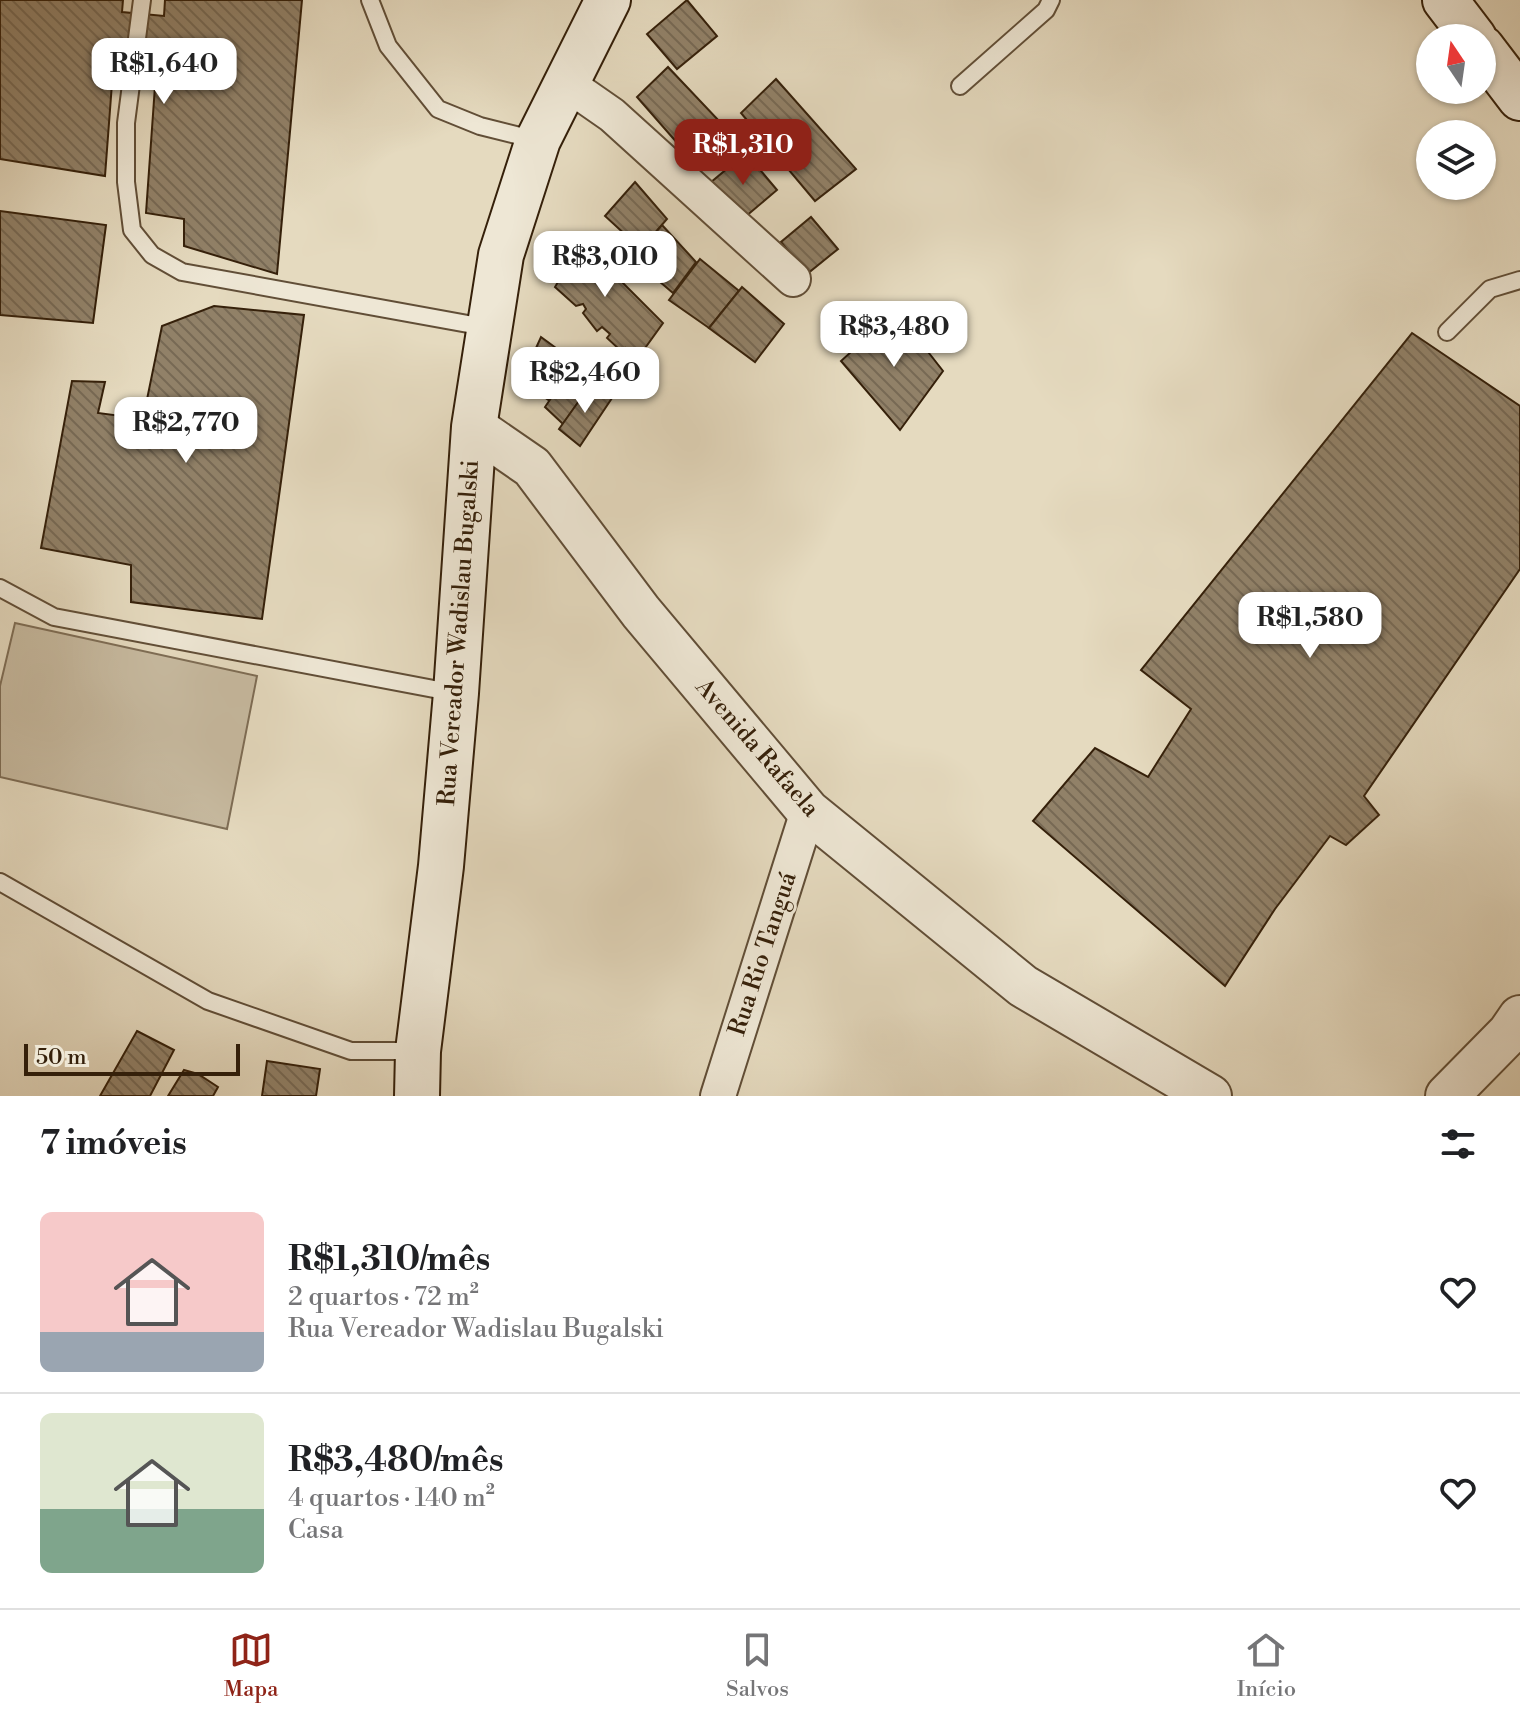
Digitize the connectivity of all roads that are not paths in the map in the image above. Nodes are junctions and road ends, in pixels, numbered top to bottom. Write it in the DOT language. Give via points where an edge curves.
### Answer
graph roads {
  1 [pos="142,0"];
  2 [pos="370,0"];
  3 [pos="608,0"];
  4 [pos="1051,0"];
  5 [pos="1445,0"];
  6 [pos="1463,24"];
  7 [pos="1496,66"];
  8 [pos="566,83"];
  9 [pos="960,86"];
  10 [pos="1520,98"];
  11 [pos="538,140"];
  12 [pos="793,279"];
  13 [pos="1520,280"];
  14 [pos="490,328"];
  15 [pos="1447,332"];
  16 [pos="474,427"];
  17 [pos="0,588"];
  18 [pos="456,693"];
  19 [pos="808,811"];
  20 [pos="0,882"];
  21 [pos="1520,1017"];
  22 [pos="418,1051"];
  23 [pos="1169,1085"];
  24 [pos="417,1096"];
  25 [pos="718,1096"];
  26 [pos="1210,1096"];
  27 [pos="1447,1096"];
  1 -- 14 [label="lane" via="126,123 126,182 132,230 152,255 182,272"];
  2 -- 11 [label="lane" via="388,46 438,109"];
  3 -- 8 [label="main road, Rua Vereador Wadislau Bugalski"];
  4 -- 9 [label="lane"];
  5 -- 6 [label="main road"];
  7 -- 10 [label="main road"];
  8 -- 11 [label="main road, Rua Vereador Wadislau Bugalski"];
  8 -- 12 [label="street" via="612,115"];
  11 -- 14 [label="main road, Rua Vereador Wadislau Bugalski" via="501,255"];
  13 -- 15 [label="lane" via="1490,289"];
  14 -- 16 [label="main road, Rua Vereador Wadislau Bugalski"];
  16 -- 18 [label="main road, Rua Vereador Wadislau Bugalski"];
  16 -- 19 [label="street, Avenida Rafaela" via="532,467 641,612"];
  17 -- 18 [label="lane" via="54,617"];
  18 -- 22 [label="main road, Rua Vereador Wadislau Bugalski"];
  19 -- 23 [label="street, Avenida Rafaela" via="1023,986"];
  19 -- 25 [label="street, Rua Rio Tanguá"];
  20 -- 22 [label="lane" via="208,1001 351,1051"];
  21 -- 27 [label="street"];
  22 -- 24 [label="main road, Rua Vereador Wadislau Bugalski"];
  23 -- 26 [label="street, Avenida Rafaela"];
}
